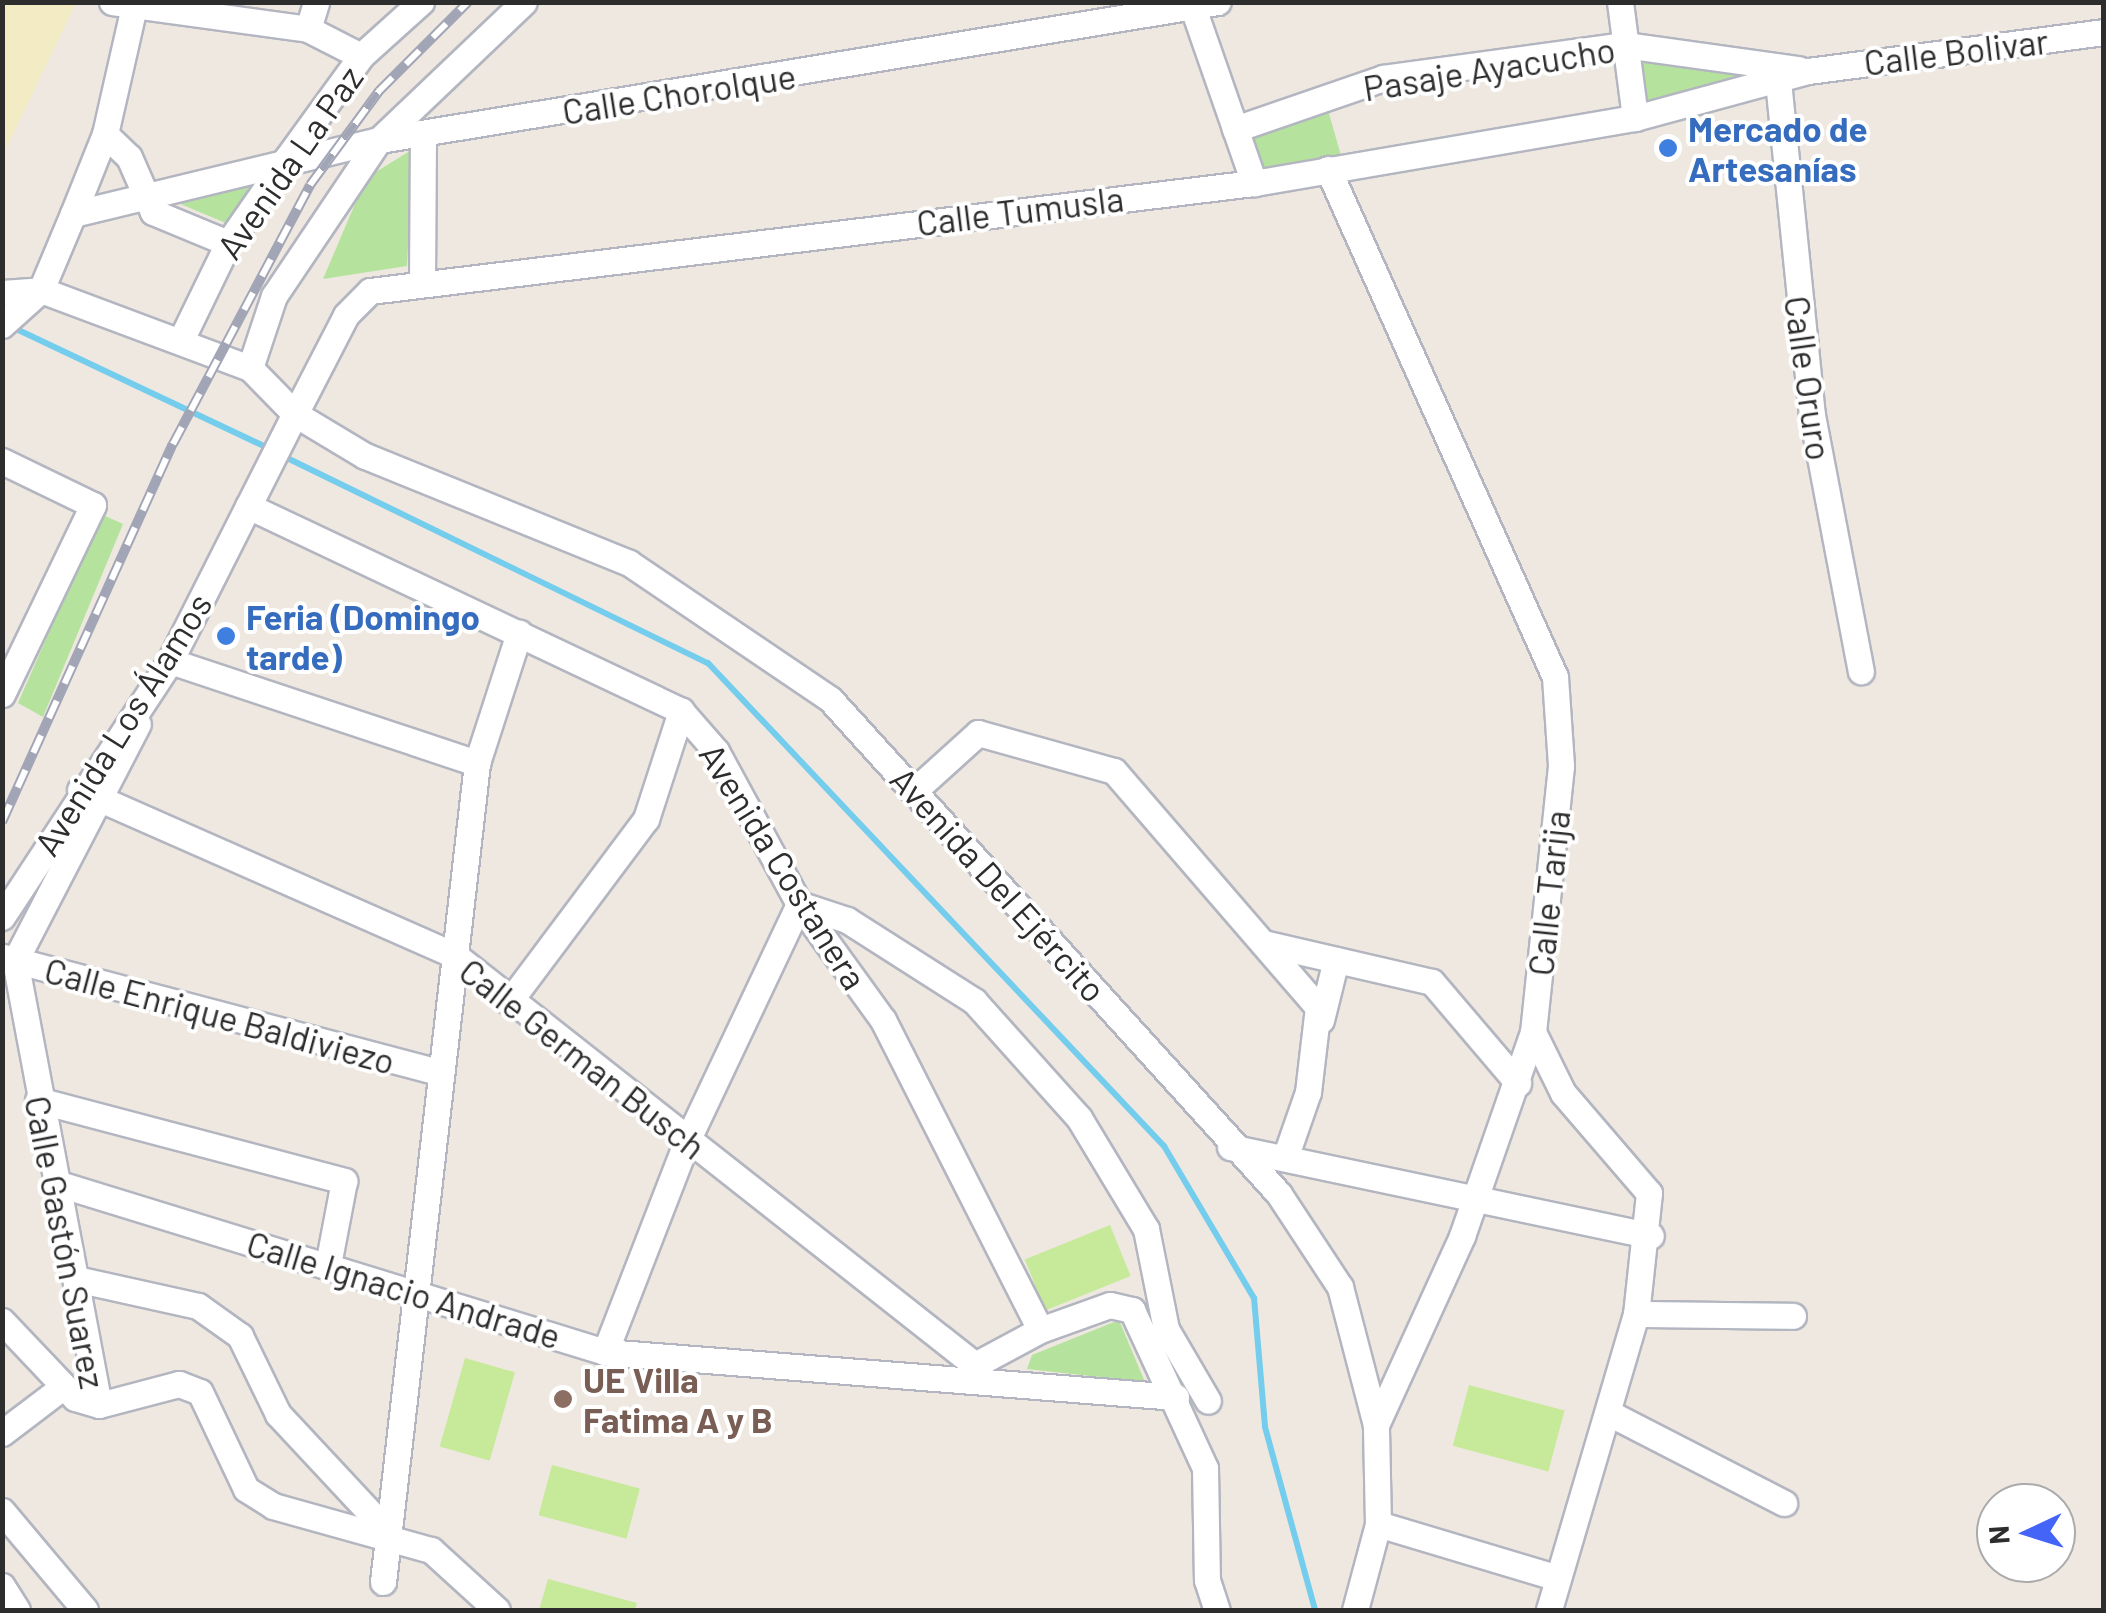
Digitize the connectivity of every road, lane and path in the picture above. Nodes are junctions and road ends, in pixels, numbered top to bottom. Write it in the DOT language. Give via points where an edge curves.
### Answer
graph roads {
  1 [pos="316,2"];
  2 [pos="421,2"];
  3 [pos="524,2"];
  4 [pos="1218,2"];
  5 [pos="1620,2"];
  6 [pos="126,5"];
  7 [pos="1192,5"];
  8 [pos="295,19"];
  9 [pos="2104,32"];
  10 [pos="1624,45"];
  11 [pos="361,56"];
  12 [pos="1808,70"];
  13 [pos="1778,82"];
  14 [pos="1635,118"];
  15 [pos="1235,129"];
  16 [pos="423,133"];
  17 [pos="106,134"];
  18 [pos="379,140"];
  19 [pos="287,158"];
  20 [pos="1328,170"];
  21 [pos="1254,183"];
  22 [pos="142,196"];
  23 [pos="73,214"];
  24 [pos="228,243"];
  25 [pos="422,280"];
  26 [pos="42,290"];
  27 [pos="2,293"];
  28 [pos="2,325"];
  29 [pos="181,340"];
  30 [pos="250,368"];
  31 [pos="289,424"];
  32 [pos="2,461"];
  33 [pos="264,474"];
  34 [pos="248,506"];
  35 [pos="518,633"];
  36 [pos="170,661"];
  37 [pos="1861,671"];
  38 [pos="2,694"];
  39 [pos="681,711"];
  40 [pos="477,763"];
  41 [pos="914,790"];
  42 [pos="90,795"];
  43 [pos="799,904"];
  44 [pos="2,917"];
  45 [pos="1263,943"];
  46 [pos="456,956"];
  47 [pos="9,959"];
  48 [pos="1336,960"];
  49 [pos="510,1002"];
  50 [pos="1321,1020"];
  51 [pos="1534,1032"];
  52 [pos="438,1072"];
  53 [pos="1518,1083"];
  54 [pos="38,1100"];
  55 [pos="687,1141"];
  56 [pos="1230,1148"];
  57 [pos="1285,1158"];
  58 [pos="56,1183"];
  59 [pos="1475,1195"];
  60 [pos="1651,1236"];
  61 [pos="328,1265"];
  62 [pos="76,1279"];
  63 [pos="414,1293"];
  64 [pos="1636,1314"];
  65 [pos="1793,1316"];
  66 [pos="2,1320"];
  67 [pos="1040,1330"];
  68 [pos="606,1352"];
  69 [pos="974,1373"];
  70 [pos="60,1389"];
  71 [pos="1176,1397"];
  72 [pos="1208,1401"];
  73 [pos="99,1405"];
  74 [pos="1609,1413"];
  75 [pos="1376,1425"];
  76 [pos="2,1432"];
  77 [pos="1784,1503"];
  78 [pos="2,1511"];
  79 [pos="1378,1524"];
  80 [pos="389,1534"];
  81 [pos="1558,1578"];
  82 [pos="382,1582"];
  83 [pos="2,1586"];
  84 [pos="18,1610"];
  85 [pos="84,1610"];
  86 [pos="497,1610"];
  87 [pos="1217,1610"];
  88 [pos="1355,1610"];
  89 [pos="1548,1610"];
  1 -- 8 [label="street"];
  2 -- 11 [label="street, Avenida La Paz"];
  3 -- 18 [label="street, Avenida La Paz"];
  4 -- 7 [label="street, Calle Chorolque"];
  5 -- 10 [label="street"];
  6 -- 8 [label="street"];
  6 -- 17 [label="street"];
  7 -- 15 [label="street"];
  7 -- 16 [label="street, Calle Chorolque"];
  8 -- 11 [label="street"];
  9 -- 12 [label="street, Calle Bolivar"];
  10 -- 12 [label="street, Pasaje Ayacucho"];
  10 -- 14 [label="street"];
  10 -- 15 [label="street, Pasaje Ayacucho" via="1383,78"];
  11 -- 19 [label="street, Avenida La Paz"];
  12 -- 13 [label="street, Calle Tumusla"];
  13 -- 14 [label="street, Calle Tumusla"];
  13 -- 37 [label="street, Calle Oruro" via="1812,416"];
  14 -- 20 [label="street, Calle Tumusla"];
  15 -- 21 [label="street"];
  16 -- 18 [label="street, Calle Chorolque"];
  16 -- 25 [label="street"];
  17 -- 22 [label="street" via="130,157"];
  17 -- 23 [label="street"];
  18 -- 19 [label="street, Calle Chorolque"];
  18 -- 30 [label="street, Avenida La Paz" via="274,296"];
  19 -- 22 [label="street, Calle Chorolque"];
  19 -- 24 [label="street, Avenida La Paz"];
  20 -- 21 [label="street, Calle Tumusla"];
  20 -- 51 [label="street, Calle Tarija" via="1555,677 1561,766"];
  21 -- 25 [label="street, Calle Tumusla"];
  22 -- 23 [label="street, Calle Chorolque"];
  22 -- 24 [label="street" via="153,212"];
  23 -- 26 [label="street"];
  24 -- 29 [label="street, Avenida La Paz"];
  25 -- 31 [label="street, Calle Tumusla" via="370,290 346,315"];
  26 -- 27 [label="street"];
  26 -- 28 [label="street"];
  26 -- 29 [label="street"];
  29 -- 30 [label="street"];
  30 -- 31 [label="street"];
  31 -- 33 [label="street, Calle Tumusla"];
  31 -- 41 [label="street, Avenida Del Ejército" via="629,563 830,699"];
  32 -- 38 [label="street" via="94,505"];
  33 -- 34 [label="street, Avenida Los Álamos"];
  34 -- 35 [label="street, Avenida Costanera"];
  34 -- 36 [label="street, Avenida Los Álamos"];
  35 -- 39 [label="street, Avenida Costanera"];
  35 -- 40 [label="street"];
  36 -- 40 [label="street"];
  36 -- 42 [label="street, Avenida Los Álamos"];
  39 -- 43 [label="street, Avenida Costanera" via="772,841"];
  39 -- 49 [label="street" via="646,818"];
  40 -- 46 [label="street"];
  41 -- 45 [label="street" via="978,733 1094,760 1114,771"];
  41 -- 56 [label="street, Avenida Del Ejército"];
  42 -- 44 [label="street, Avenida Los Álamos"];
  42 -- 46 [label="street, Calle German Busch"];
  42 -- 47 [label="street"];
  43 -- 55 [label="street"];
  43 -- 67 [label="street, Avenida Costanera" via="883,1020"];
  43 -- 72 [label="street" via="847,920 974,1002 1079,1118 1146,1229 1166,1329"];
  45 -- 48 [label="street"];
  45 -- 50 [label="street"];
  46 -- 49 [label="street, Calle German Busch"];
  46 -- 52 [label="street"];
  47 -- 52 [label="street, Calle Enrique Baldiviezo"];
  47 -- 54 [label="street, Calle Gastón Suarez"];
  48 -- 50 [label="street"];
  48 -- 53 [label="street" via="1432,982"];
  49 -- 55 [label="street, Calle German Busch"];
  50 -- 57 [label="street"];
  51 -- 53 [label="street, Calle Tarija"];
  51 -- 60 [label="street" via="1563,1094 1649,1192"];
  52 -- 63 [label="street"];
  53 -- 59 [label="street, Calle Tarija"];
  54 -- 58 [label="street, Calle Gastón Suarez"];
  54 -- 61 [label="street" via="344,1181"];
  55 -- 68 [label="street"];
  55 -- 69 [label="street, Calle German Busch"];
  56 -- 57 [label="street"];
  56 -- 75 [label="street, Avenida Del Ejército" via="1279,1194 1340,1287"];
  57 -- 59 [label="street"];
  58 -- 61 [label="street, Calle Ignacio Andrade"];
  58 -- 62 [label="street, Calle Gastón Suarez"];
  59 -- 60 [label="street"];
  59 -- 75 [label="street, Calle Tarija" via="1406,1375"];
  60 -- 64 [label="street"];
  61 -- 63 [label="street, Calle Ignacio Andrade"];
  62 -- 73 [label="street, Calle Gastón Suarez"];
  62 -- 80 [label="street" via="198,1306 240,1336 278,1414"];
  63 -- 68 [label="street, Calle Ignacio Andrade"];
  63 -- 80 [label="street"];
  64 -- 65 [label="street"];
  64 -- 74 [label="street"];
  66 -- 70 [label="street"];
  67 -- 69 [label="street"];
  67 -- 71 [label="street" via="1110,1305 1132,1310"];
  68 -- 69 [label="street, Calle Ignacio Andrade"];
  69 -- 71 [label="street, Calle Ignacio Andrade"];
  70 -- 73 [label="street"];
  70 -- 76 [label="street"];
  71 -- 87 [label="street" via="1206,1468 1207,1580"];
  73 -- 80 [label="street" via="178,1384 200,1392 246,1488 272,1506"];
  74 -- 77 [label="street"];
  74 -- 81 [label="street"];
  75 -- 79 [label="street, Avenida Del Ejército"];
  78 -- 85 [label="street"];
  79 -- 81 [label="street"];
  79 -- 88 [label="street, Avenida Del Ejército"];
  80 -- 82 [label="street"];
  80 -- 86 [label="street" via="431,1550"];
  81 -- 89 [label="street"];
  83 -- 84 [label="street"];
}
